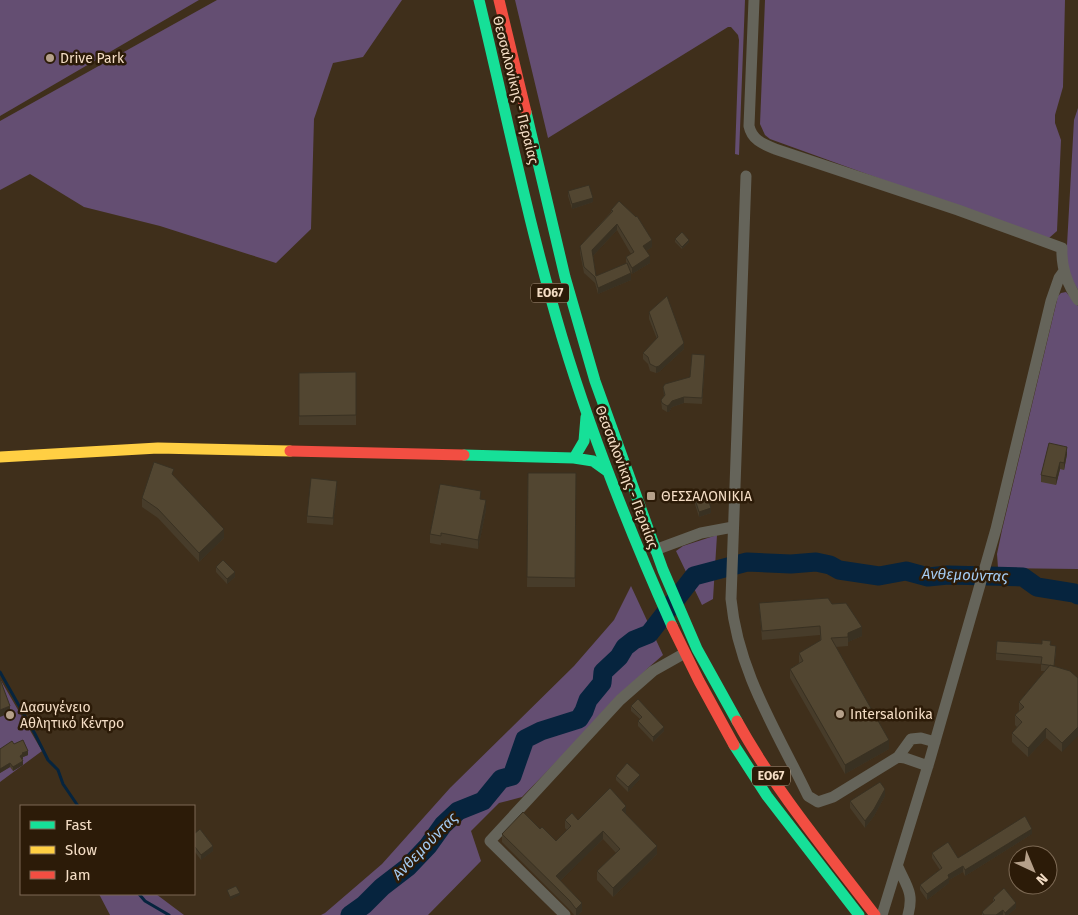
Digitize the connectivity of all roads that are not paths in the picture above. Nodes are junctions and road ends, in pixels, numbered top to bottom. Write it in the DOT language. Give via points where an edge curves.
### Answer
graph roads {
  1 [pos="479,0"];
  2 [pos="499,0"];
  3 [pos="754,0"];
  4 [pos="746,176"];
  5 [pos="1064,271"];
  6 [pos="1078,300"];
  7 [pos="586,413"];
  8 [pos="0,457"];
  9 [pos="574,458"];
  10 [pos="607,471"];
  11 [pos="733,527"];
  12 [pos="655,550"];
  13 [pos="685,653"];
  14 [pos="935,742"];
  15 [pos="898,757"];
  16 [pos="928,766"];
  17 [pos="898,868"];
  18 [pos="908,913"];
  19 [pos="565,915"];
  20 [pos="859,915"];
  21 [pos="876,915"];
  22 [pos="882,915"];
  1 -- 7 [label="main road, Θεσσαλονίκης - Περαίας / ΕΟ67" via="543,268"];
  2 -- 12 [label="main road, Θεσσαλονίκης - Περαίας / ΕΟ67" via="565,276 607,417"];
  3 -- 5 [label="street" via="749,126 756,139 762,144 1062,248"];
  4 -- 11 [label="street"];
  5 -- 6 [label="street"];
  5 -- 14 [label="street" via="1052,301 986,565"];
  7 -- 9 [label="main road" via="584,441"];
  7 -- 10 [label="main road, Θεσσαλονίκης - Περαίας / ΕΟ67"];
  8 -- 9 [label="main road" via="158,448"];
  9 -- 10 [label="main road" via="593,461"];
  10 -- 13 [label="main road, Θεσσαλονίκης - Περαίας / ΕΟ67"];
  11 -- 12 [label="street" via="700,533"];
  11 -- 15 [label="street" via="735,629 744,661 808,796 818,802 832,797"];
  12 -- 21 [label="main road, Θεσσαλονίκης - Περαίας / ΕΟ67" via="686,625 754,752"];
  13 -- 19 [label="street" via="652,671 620,700 490,841"];
  13 -- 20 [label="main road, Θεσσαλονίκης - Περαίας / ΕΟ67" via="756,781"];
  14 -- 15 [label="street" via="911,739"];
  14 -- 16 [label="street"];
  15 -- 16 [label="street"];
  16 -- 17 [label="street"];
  17 -- 18 [label="street" via="911,896"];
  17 -- 22 [label="street"];
}
